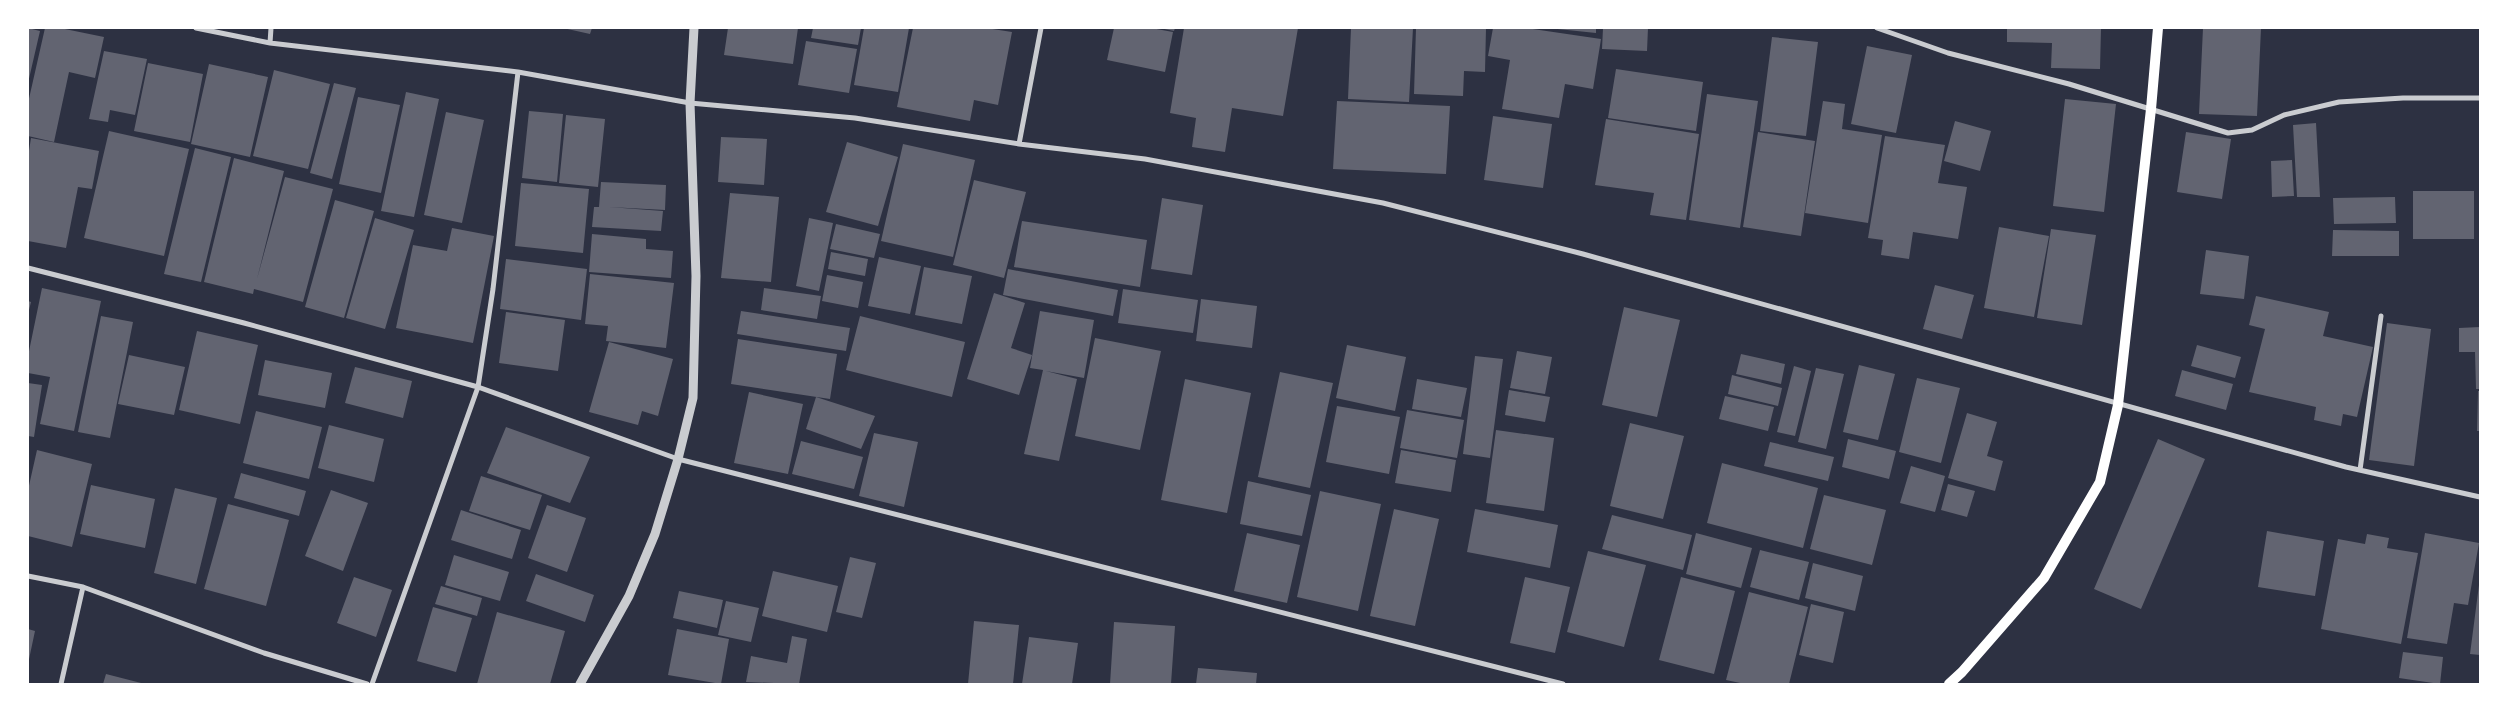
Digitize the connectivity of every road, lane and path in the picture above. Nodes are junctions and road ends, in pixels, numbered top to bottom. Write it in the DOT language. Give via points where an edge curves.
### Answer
graph roads {
  1 [pos="196,28"];
  2 [pos="271,28"];
  3 [pos="694,28"];
  4 [pos="1042,28"];
  5 [pos="1876,28"];
  6 [pos="2158,28"];
  7 [pos="270,43"];
  8 [pos="518,72"];
  9 [pos="2480,98"];
  10 [pos="690,103"];
  11 [pos="2152,109"];
  12 [pos="1019,144"];
  13 [pos="28,268"];
  14 [pos="2381,316"];
  15 [pos="478,387"];
  16 [pos="2118,405"];
  17 [pos="678,459"];
  18 [pos="2360,470"];
  19 [pos="2480,496"];
  20 [pos="28,576"];
  21 [pos="83,587"];
  22 [pos="60,684"];
  23 [pos="367,684"];
  24 [pos="372,684"];
  25 [pos="580,684"];
  26 [pos="1563,684"];
  27 [pos="1949,684"];
  1 -- 7 [label="street"];
  2 -- 7 [label="street"];
  3 -- 10 [label="street"];
  4 -- 12 [label="street"];
  5 -- 11 [label="street" via="1948,53"];
  6 -- 11 [label="main road"];
  7 -- 8 [label="street"];
  8 -- 10 [label="street"];
  8 -- 15 [label="street" via="493,289"];
  9 -- 11 [label="street" via="2339,102 2284,115 2252,130 2228,133"];
  10 -- 12 [label="street" via="855,118"];
  10 -- 17 [label="street" via="696,276 694,376 693,398"];
  11 -- 16 [label="main road"];
  12 -- 16 [label="street" via="1145,159 1383,204 1583,254"];
  13 -- 15 [label="street"];
  14 -- 18 [label="street"];
  15 -- 17 [label="street"];
  15 -- 24 [label="street"];
  16 -- 18 [label="street"];
  16 -- 27 [label="main road" via="2100,482 2044,578"];
  17 -- 25 [label="street" via="655,534 629,596"];
  17 -- 26 [label="street"];
  18 -- 19 [label="street"];
  20 -- 21 [label="street"];
  21 -- 22 [label="street"];
  21 -- 23 [label="street" via="264,653"];
}
